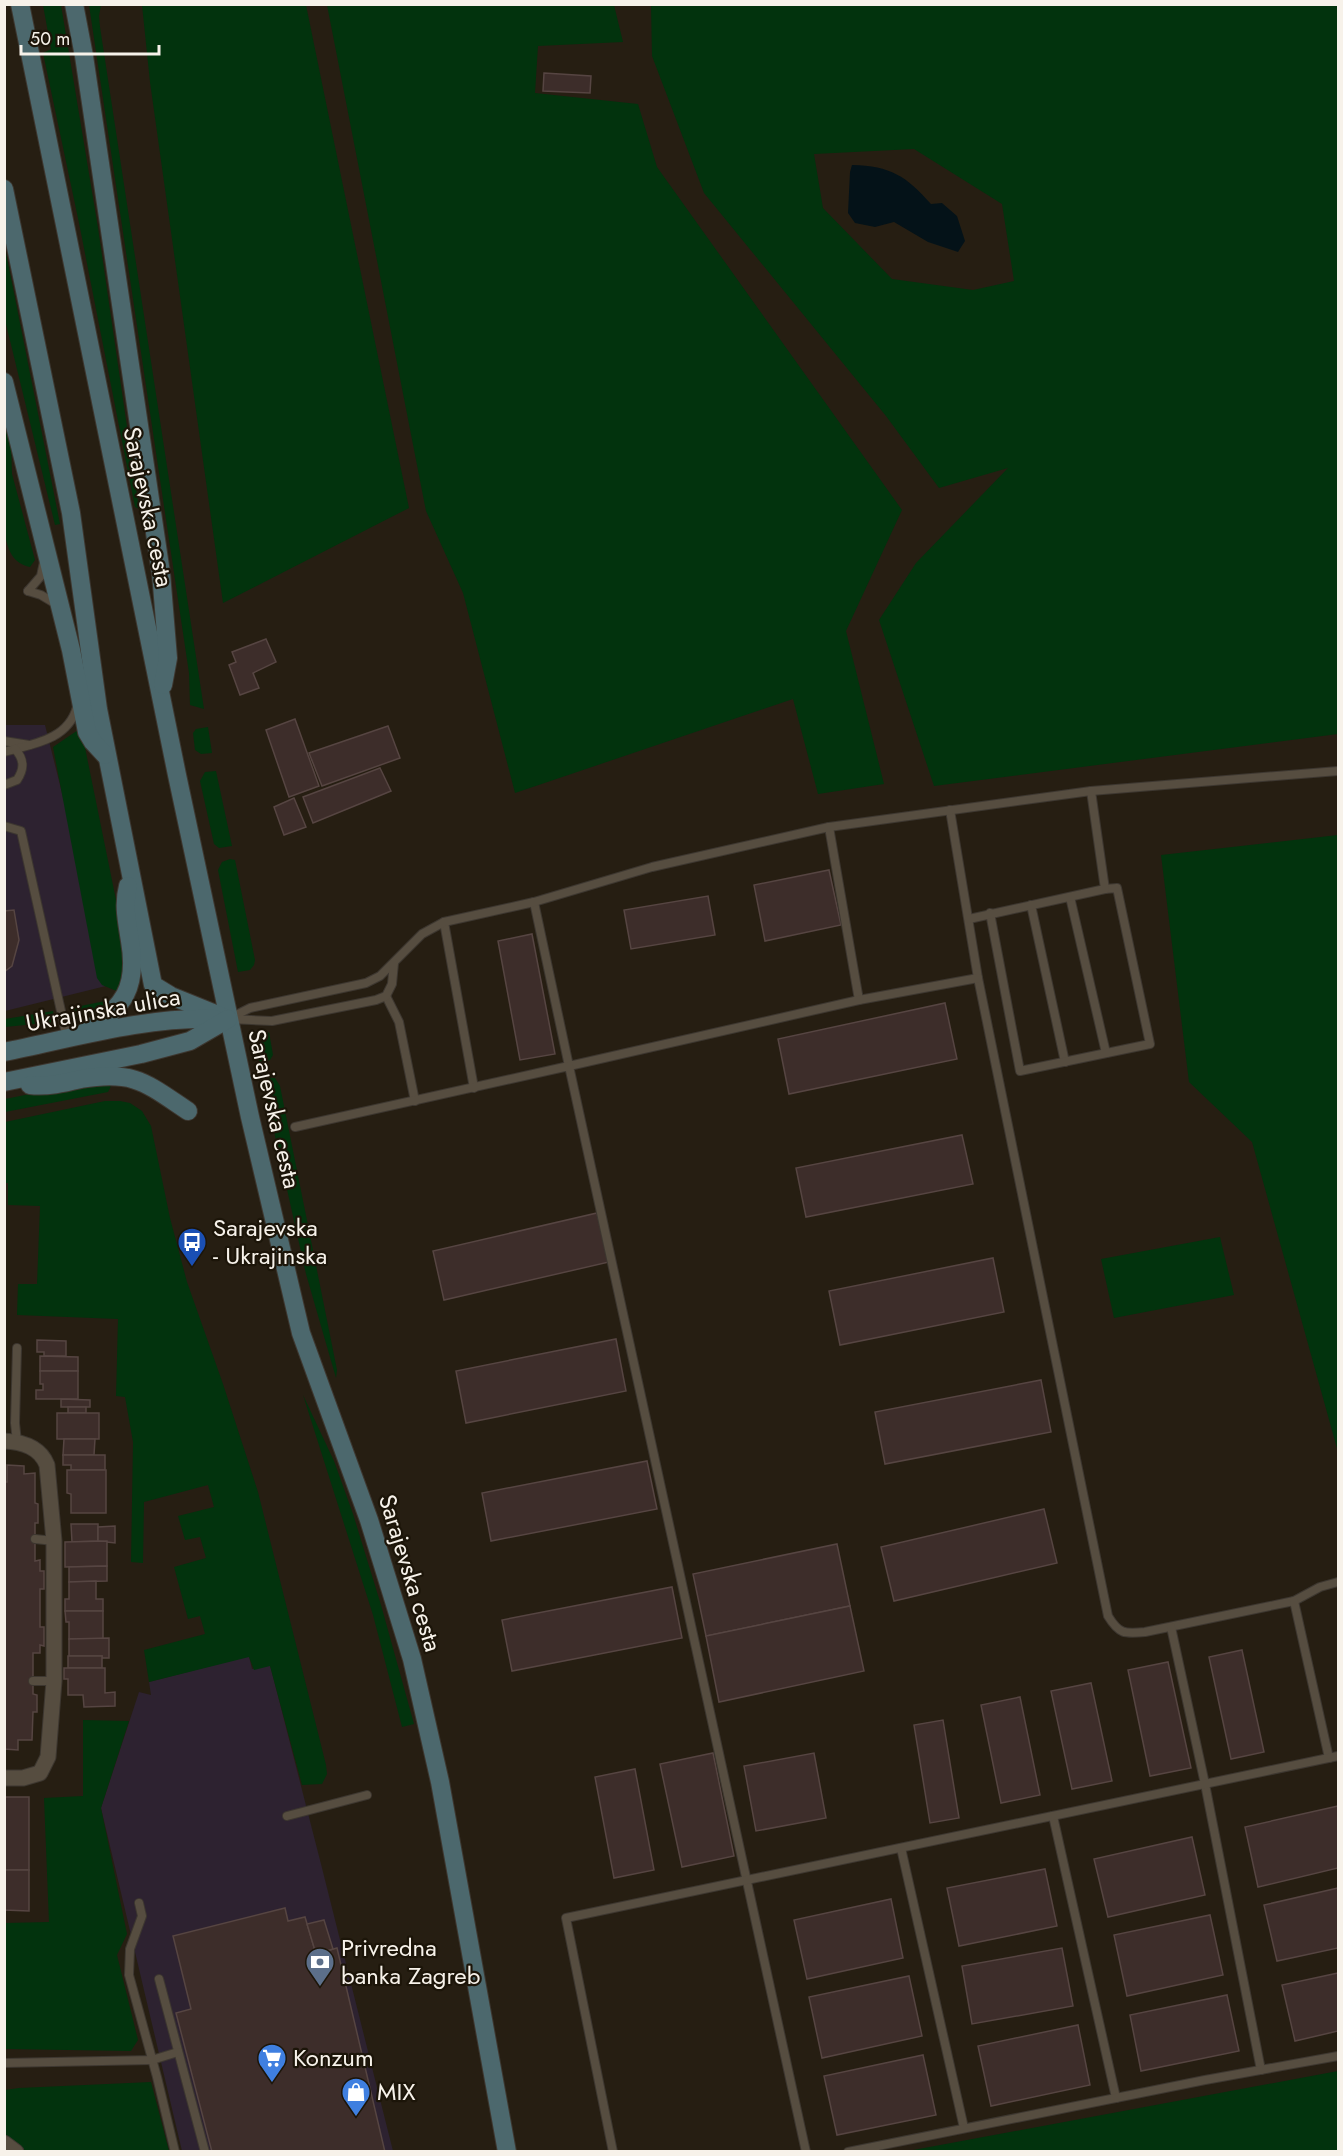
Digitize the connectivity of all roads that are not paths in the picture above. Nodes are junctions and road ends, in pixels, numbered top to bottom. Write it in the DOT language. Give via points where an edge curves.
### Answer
graph roads {
  1 [pos="20,4"];
  2 [pos="74,4"];
  3 [pos="4,189"];
  4 [pos="4,382"];
  5 [pos="45,546"];
  6 [pos="60,607"];
  7 [pos="161,693"];
  8 [pos="80,697"];
  9 [pos="4,741"];
  10 [pos="30,746"];
  11 [pos="15,749"];
  12 [pos="4,752"];
  13 [pos="106,756"];
  14 [pos="1338,771"];
  15 [pos="4,785"];
  16 [pos="1091,791"];
  17 [pos="950,810"];
  18 [pos="4,826"];
  19 [pos="829,827"];
  20 [pos="131,875"];
  21 [pos="1105,889"];
  22 [pos="1070,897"];
  23 [pos="534,902"];
  24 [pos="1032,905"];
  25 [pos="990,914"];
  26 [pos="969,919"];
  27 [pos="444,922"];
  28 [pos="394,963"];
  29 [pos="978,978"];
  30 [pos="386,996"];
  31 [pos="859,1000"];
  32 [pos="228,1019"];
  33 [pos="71,1038"];
  34 [pos="4,1052"];
  35 [pos="1106,1053"];
  36 [pos="1065,1062"];
  37 [pos="569,1066"];
  38 [pos="6,1081"];
  39 [pos="474,1088"];
  40 [pos="415,1101"];
  41 [pos="188,1111"];
  42 [pos="295,1127"];
  43 [pos="17,1348"];
  44 [pos="11,1441"];
  45 [pos="35,1539"];
  46 [pos="54,1541"];
  47 [pos="1338,1582"];
  48 [pos="1294,1602"];
  49 [pos="1171,1627"];
  50 [pos="33,1681"];
  51 [pos="54,1681"];
  52 [pos="1338,1756"];
  53 [pos="1329,1758"];
  54 [pos="4,1778"];
  55 [pos="1205,1784"];
  56 [pos="367,1795"];
  57 [pos="287,1816"];
  58 [pos="1053,1816"];
  59 [pos="901,1848"];
  60 [pos="747,1880"];
  61 [pos="139,1903"];
  62 [pos="159,1979"];
  63 [pos="178,2052"];
  64 [pos="1338,2056"];
  65 [pos="152,2060"];
  66 [pos="4,2063"];
  67 [pos="1261,2070"];
  68 [pos="1116,2098"];
  69 [pos="964,2128"];
  70 [pos="4,2143"];
  71 [pos="16,2151"];
  72 [pos="175,2151"];
  73 [pos="205,2151"];
  74 [pos="507,2151"];
  75 [pos="613,2151"];
  76 [pos="806,2151"];
  77 [pos="848,2151"];
  1 -- 7 [label="main road, Sarajevska cesta"];
  2 -- 7 [label="main road" via="161,573 168,658"];
  3 -- 13 [label="main road, Sarajevska cesta" via="71,513"];
  4 -- 5 [label="main road"];
  5 -- 6 [label="main road"];
  5 -- 6 [label="lane" via="41,576 28,591"];
  6 -- 8 [label="main road"];
  7 -- 32 [label="main road, Sarajevska cesta"];
  8 -- 10 [label="lane" via="75,716 63,731"];
  8 -- 13 [label="main road" via="87,732"];
  9 -- 10 [label="lane"];
  10 -- 11 [label="lane"];
  11 -- 12 [label="lane"];
  11 -- 15 [label="lane" via="21,756 22,769 17,780"];
  13 -- 20 [label="main road, Sarajevska cesta"];
  14 -- 16 [label="lane"];
  16 -- 17 [label="lane"];
  16 -- 21 [label="lane"];
  17 -- 19 [label="lane"];
  17 -- 26 [label="lane"];
  18 -- 33 [label="lane" via="21,831"];
  19 -- 23 [label="lane" via="652,867"];
  19 -- 31 [label="lane"];
  20 -- 32 [label="main road, Sarajevska cesta" via="153,985"];
  20 -- 33 [label="main road" via="125,902 133,956 130,987 115,1010"];
  21 -- 22 [label="lane"];
  21 -- 35 [label="lane" via="1117,888 1150,1044"];
  22 -- 24 [label="lane"];
  22 -- 35 [label="lane"];
  23 -- 27 [label="lane"];
  23 -- 37 [label="lane"];
  24 -- 25 [label="lane"];
  24 -- 36 [label="lane"];
  25 -- 26 [label="lane"];
  25 -- 36 [label="lane" via="1020,1071"];
  26 -- 29 [label="lane"];
  27 -- 28 [label="lane" via="422,934"];
  27 -- 39 [label="lane"];
  28 -- 30 [label="lane" via="392,984"];
  28 -- 32 [label="lane" via="366,984 250,1008"];
  29 -- 31 [label="lane"];
  29 -- 49 [label="lane" via="1108,1616 1116,1629 1129,1633"];
  30 -- 32 [label="lane" via="272,1021"];
  30 -- 40 [label="lane" via="399,1022"];
  31 -- 37 [label="lane"];
  32 -- 33 [label="main road, Ukrajinska ulica" via="184,1018"];
  32 -- 38 [label="main road, Ukrajinska ulica" via="190,1041"];
  32 -- 74 [label="main road, Sarajevska cesta" via="301,1333 369,1520 412,1659 440,1782"];
  33 -- 34 [label="main road, Ukrajinska ulica"];
  35 -- 36 [label="lane"];
  37 -- 39 [label="lane"];
  37 -- 60 [label="lane"];
  38 -- 41 [label="main road" via="46,1086 108,1075 130,1077 151,1085"];
  39 -- 40 [label="lane"];
  40 -- 42 [label="lane"];
  43 -- 44 [label="lane"];
  44 -- 46 [label="street" via="32,1447 44,1458"];
  45 -- 46 [label="lane"];
  46 -- 51 [label="street"];
  47 -- 48 [label="lane"];
  48 -- 49 [label="lane"];
  48 -- 53 [label="lane"];
  49 -- 55 [label="lane"];
  50 -- 51 [label="lane"];
  51 -- 54 [label="street" via="45,1766 32,1777"];
  52 -- 53 [label="lane"];
  53 -- 55 [label="lane"];
  55 -- 58 [label="lane"];
  55 -- 67 [label="lane"];
  56 -- 57 [label="lane"];
  58 -- 59 [label="lane"];
  58 -- 68 [label="lane"];
  59 -- 60 [label="lane"];
  59 -- 69 [label="lane"];
  60 -- 75 [label="lane" via="566,1918"];
  60 -- 76 [label="lane"];
  61 -- 65 [label="lane" via="142,1916 130,1949 129,1975"];
  62 -- 63 [label="lane"];
  63 -- 65 [label="lane"];
  63 -- 73 [label="lane"];
  64 -- 67 [label="lane"];
  65 -- 66 [label="lane"];
  65 -- 72 [label="lane"];
  67 -- 68 [label="lane"];
  68 -- 69 [label="lane"];
  69 -- 77 [label="lane"];
  70 -- 71 [label="street"];
}
